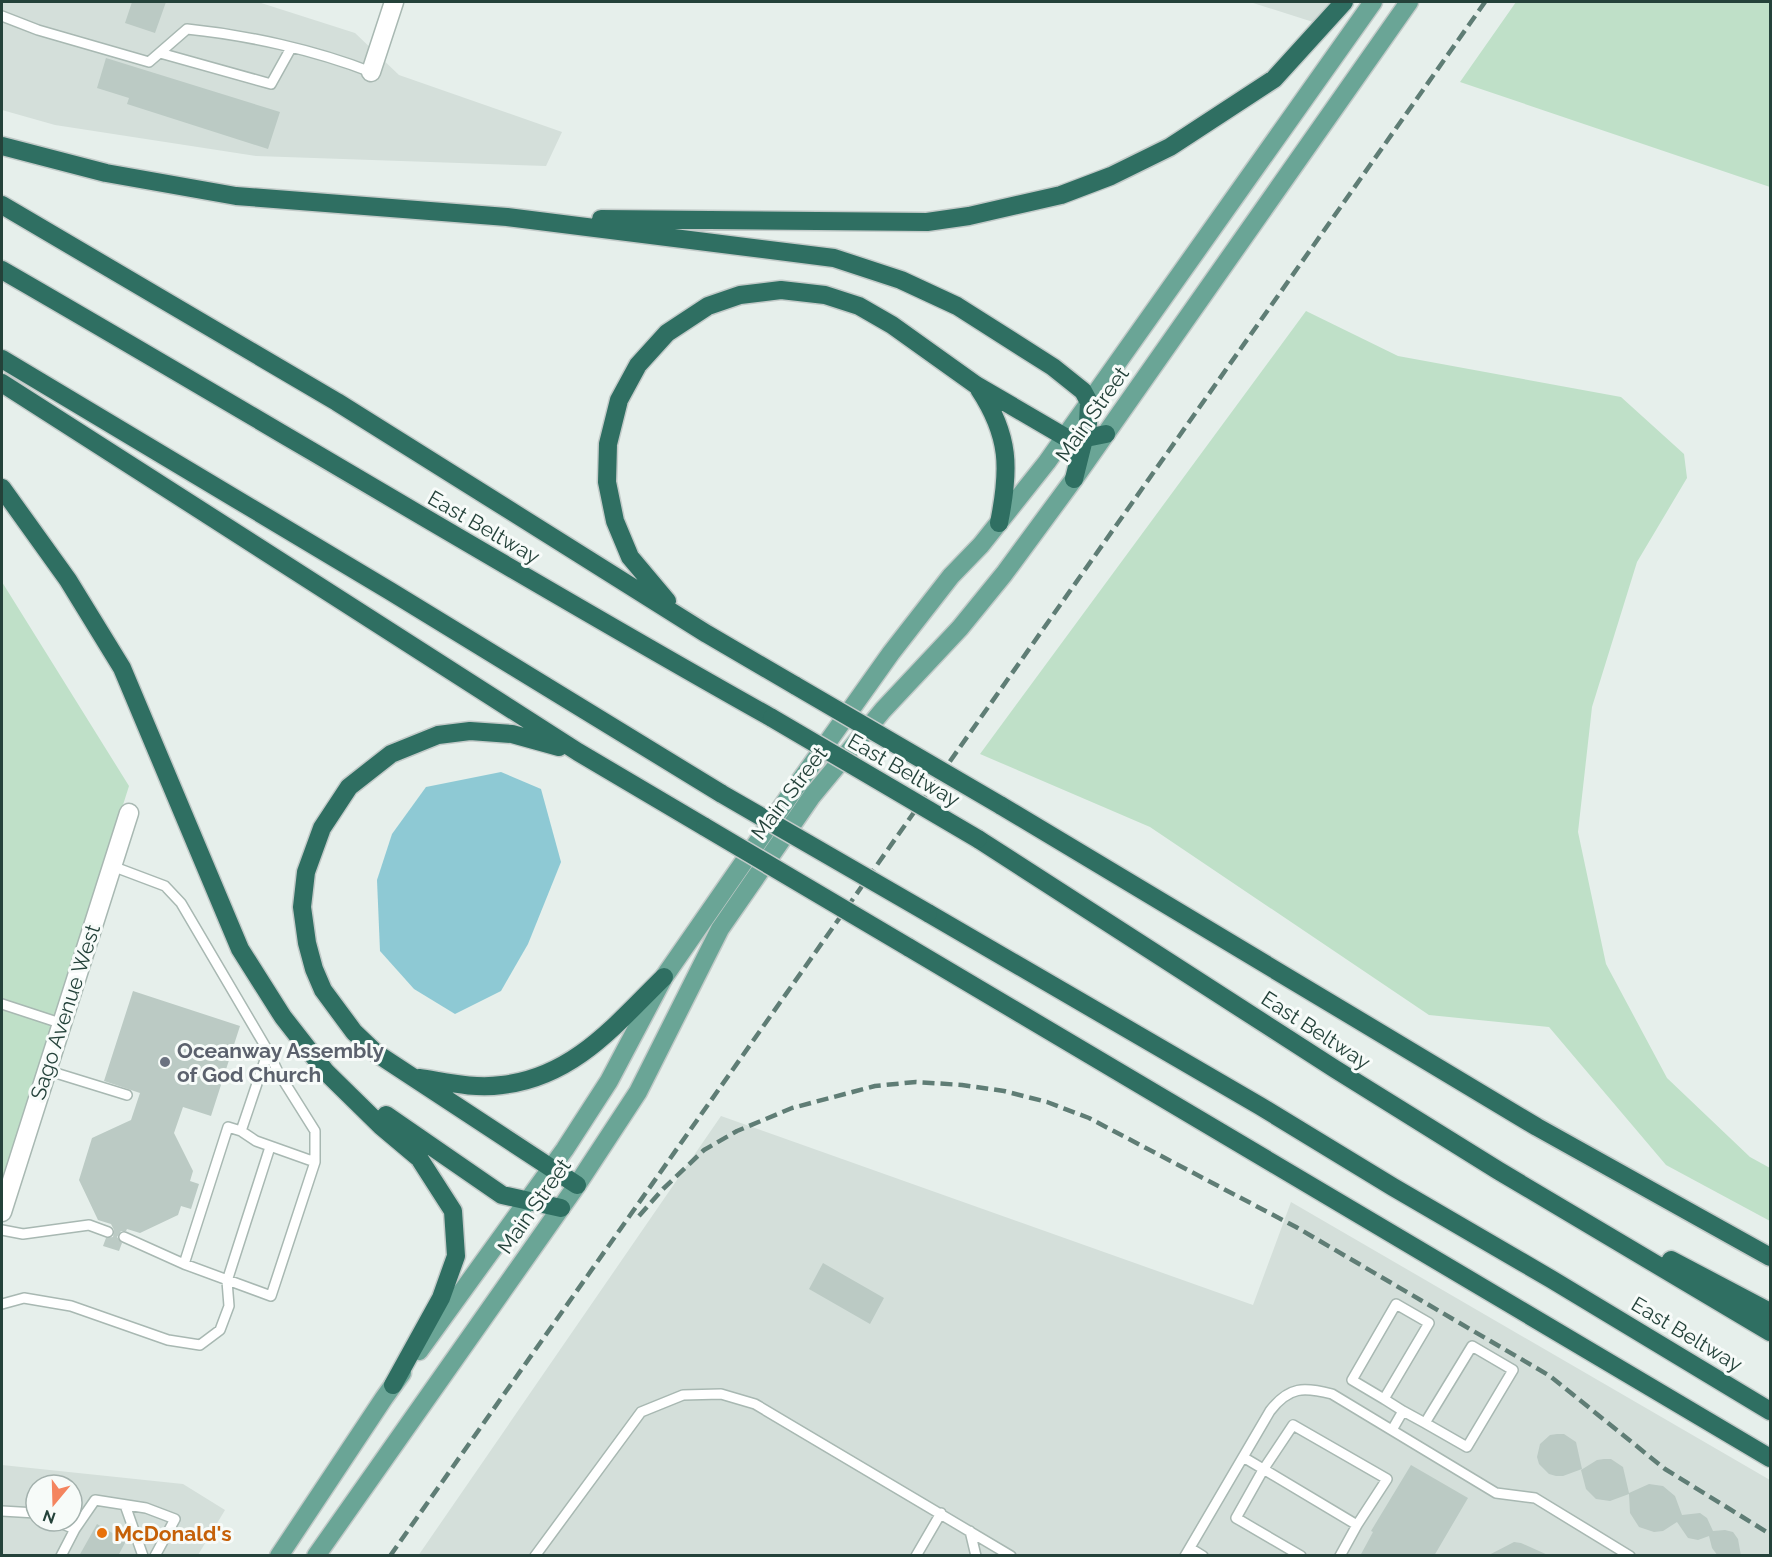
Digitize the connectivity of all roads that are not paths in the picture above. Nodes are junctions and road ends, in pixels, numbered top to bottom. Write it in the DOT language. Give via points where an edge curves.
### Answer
graph roads {
  1 [pos="394,2"];
  2 [pos="1344,2"];
  3 [pos="1373,2"];
  4 [pos="1409,2"];
  5 [pos="2,16"];
  6 [pos="291,48"];
  7 [pos="160,53"];
  8 [pos="371,72"];
  9 [pos="2,146"];
  10 [pos="2,205"];
  11 [pos="507,217"];
  12 [pos="2,270"];
  13 [pos="2,359"];
  14 [pos="2,383"];
  15 [pos="976,385"];
  16 [pos="1089,402"];
  17 [pos="1106,434"];
  18 [pos="1065,437"];
  19 [pos="1086,438"];
  20 [pos="1074,479"];
  21 [pos="2,488"];
  22 [pos="999,523"];
  23 [pos="685,620"];
  24 [pos="578,752"];
  25 [pos="129,813"];
  26 [pos="112,866"];
  27 [pos="664,977"];
  28 [pos="2,1004"];
  29 [pos="60,1023"];
  30 [pos="268,1051"];
  31 [pos="46,1070"];
  32 [pos="326,1072"];
  33 [pos="413,1077"];
  34 [pos="127,1095"];
  35 [pos="241,1131"];
  36 [pos="270,1147"];
  37 [pos="315,1162"];
  38 [pos="551,1168"];
  39 [pos="1499,1171"];
  40 [pos="577,1185"];
  41 [pos="529,1200"];
  42 [pos="561,1208"];
  43 [pos="2,1212"];
  44 [pos="2,1230"];
  45 [pos="108,1232"];
  46 [pos="124,1237"];
  47 [pos="1770,1257"];
  48 [pos="184,1264"];
  49 [pos="227,1281"];
  50 [pos="2,1304"];
  51 [pos="1770,1312"];
  52 [pos="1770,1332"];
  53 [pos="393,1385"];
  54 [pos="1384,1399"];
  55 [pos="1403,1411"];
  56 [pos="1770,1411"];
  57 [pos="1425,1423"];
  58 [pos="1392,1430"];
  59 [pos="1243,1457"];
  60 [pos="1770,1458"];
  61 [pos="1263,1470"];
  62 [pos="125,1505"];
  63 [pos="2,1511"];
  64 [pos="24,1512"];
  65 [pos="941,1513"];
  66 [pos="84,1516"];
  67 [pos="1357,1525"];
  68 [pos="970,1531"];
  69 [pos="73,1533"];
  70 [pos="1188,1552"];
  71 [pos="61,1556"];
  72 [pos="143,1556"];
  73 [pos="155,1556"];
  74 [pos="279,1556"];
  75 [pos="316,1556"];
  76 [pos="536,1556"];
  77 [pos="916,1556"];
  78 [pos="976,1556"];
  79 [pos="1011,1556"];
  80 [pos="1203,1556"];
  81 [pos="1300,1556"];
  82 [pos="1340,1556"];
  83 [pos="1630,1556"];
  1 -- 8 [label="street"];
  2 -- 11 [label="highway" via="1274,79 1170,147 1061,195 927,222"];
  3 -- 16 [label="main road, Main Street"];
  4 -- 17 [label="main road, Main Street"];
  5 -- 7 [label="lane" via="149,62"];
  6 -- 7 [label="lane" via="187,29"];
  6 -- 7 [label="lane" via="271,84"];
  6 -- 8 [label="lane" via="335,58"];
  9 -- 11 [label="highway" via="106,173 236,196"];
  10 -- 23 [label="highway" via="337,402"];
  11 -- 16 [label="highway" via="834,258 901,280 957,306 1053,367 1083,391"];
  12 -- 39 [label="highway, East Beltway, bridge" via="978,839"];
  13 -- 56 [label="highway, East Beltway, bridge" via="722,794 1260,1106"];
  14 -- 24 [label="highway"];
  15 -- 18 [label="highway"];
  15 -- 22 [label="highway" via="991,407 1007,460"];
  15 -- 23 [label="highway" via="892,325 860,306 825,295 781,290 740,295 708,306 667,333 638,365 619,400 608,444 608,482 615,521 630,557"];
  16 -- 18 [label="main road, Main Street"];
  16 -- 19 [label="highway"];
  17 -- 19 [label="highway"];
  17 -- 20 [label="main road, Main Street"];
  18 -- 19 [label="highway"];
  18 -- 22 [label="main road, Main Street"];
  19 -- 20 [label="highway"];
  20 -- 40 [label="main road, Main Street" via="960,628 883,710 812,796 720,929 638,1092"];
  21 -- 32 [label="highway" via="68,580 122,668 240,949 283,1017"];
  22 -- 27 [label="main road, Main Street" via="951,576 891,653"];
  23 -- 47 [label="highway, bridge" via="1537,1127"];
  24 -- 33 [label="highway" via="512,734 470,731 438,735 391,754 349,787 322,828 306,872 302,907 314,969 329,999 354,1032 376,1053"];
  24 -- 60 [label="highway, bridge"];
  25 -- 26 [label="street, Sago Avenue West"];
  26 -- 29 [label="street, Sago Avenue West"];
  26 -- 30 [label="lane" via="165,886 180,903"];
  27 -- 33 [label="highway" via="588,1051 559,1068 502,1085 474,1086"];
  27 -- 38 [label="main road, Main Street" via="609,1081"];
  28 -- 29 [label="lane"];
  29 -- 31 [label="street, Sago Avenue West"];
  30 -- 35 [label="lane"];
  30 -- 37 [label="lane" via="315,1131"];
  31 -- 34 [label="lane"];
  31 -- 43 [label="street, Sago Avenue West"];
  32 -- 41 [label="highway" via="502,1195"];
  32 -- 53 [label="highway" via="419,1158 453,1211 456,1256 441,1298"];
  33 -- 38 [label="highway"];
  35 -- 36 [label="lane"];
  35 -- 48 [label="lane" via="228,1127"];
  36 -- 37 [label="lane"];
  36 -- 49 [label="lane"];
  37 -- 49 [label="lane" via="271,1296"];
  38 -- 40 [label="highway"];
  38 -- 41 [label="main road, Main Street"];
  39 -- 51 [label="highway"];
  39 -- 52 [label="highway, East Beltway"];
  40 -- 42 [label="main road, Main Street"];
  41 -- 42 [label="highway"];
  41 -- 53 [label="main road, Main Street"];
  42 -- 75 [label="main road, Main Street"];
  44 -- 45 [label="lane" via="23,1234 89,1225"];
  46 -- 48 [label="lane"];
  48 -- 49 [label="lane"];
  49 -- 50 [label="lane" via="229,1306 220,1330 200,1345 168,1340 70,1306 24,1298"];
  53 -- 74 [label="main road, Main Street"];
  54 -- 54 [label="lane" via="1429,1323 1396,1304 1352,1380"];
  54 -- 55 [label="lane"];
  55 -- 57 [label="lane"];
  55 -- 58 [label="lane"];
  57 -- 57 [label="lane" via="1472,1346 1513,1370 1467,1447"];
  58 -- 59 [label="lane" via="1332,1394 1309,1388 1278,1400"];
  58 -- 83 [label="lane" via="1496,1493 1535,1498"];
  59 -- 61 [label="lane"];
  59 -- 70 [label="lane"];
  61 -- 67 [label="lane"];
  61 -- 67 [label="lane" via="1293,1425 1387,1479"];
  61 -- 81 [label="lane" via="1236,1518"];
  62 -- 66 [label="lane" via="95,1500"];
  62 -- 72 [label="lane"];
  62 -- 73 [label="lane" via="176,1518"];
  63 -- 64 [label="lane"];
  65 -- 68 [label="lane"];
  65 -- 76 [label="lane" via="755,1404 721,1394 683,1395 641,1412"];
  65 -- 77 [label="lane"];
  67 -- 82 [label="lane"];
  68 -- 78 [label="lane"];
  68 -- 79 [label="lane"];
  69 -- 71 [label="lane"];
  70 -- 80 [label="lane"];
}
